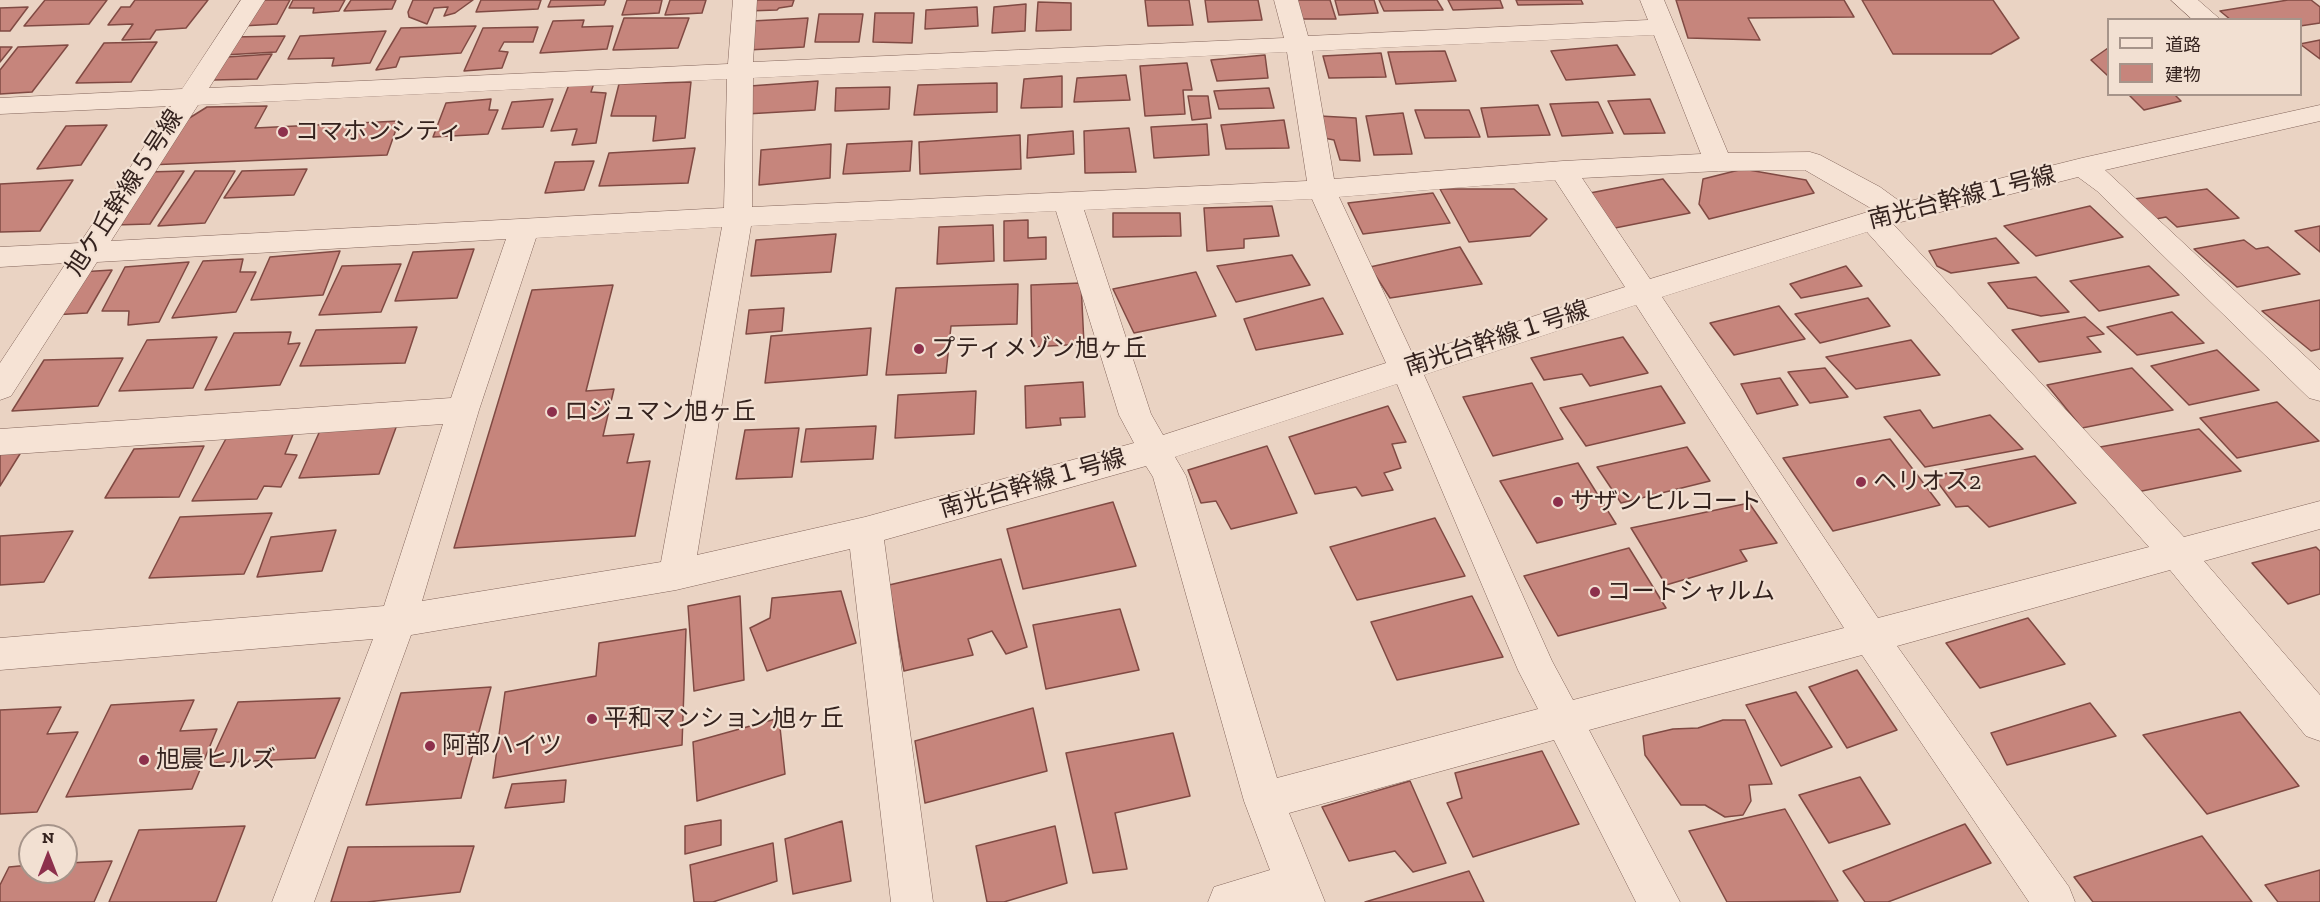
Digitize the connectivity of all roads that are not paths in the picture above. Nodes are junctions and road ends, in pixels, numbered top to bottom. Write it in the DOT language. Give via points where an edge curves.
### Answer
graph roads {
  1 [pos="253,0"];
  2 [pos="745,0"];
  3 [pos="1286,0"];
  4 [pos="1652,0"];
  5 [pos="2183,0"];
  6 [pos="2206,18"];
  7 [pos="1663,27"];
  8 [pos="1298,44"];
  9 [pos="740,73"];
  10 [pos="2302,92"];
  11 [pos="187,98"];
  12 [pos="0,106"];
  13 [pos="2320,107"];
  14 [pos="2320,112"];
  15 [pos="1718,162"];
  16 [pos="2082,168"];
  17 [pos="1563,170"];
  18 [pos="1322,189"];
  19 [pos="1067,201"];
  20 [pos="738,217"];
  21 [pos="1885,217"];
  22 [pos="524,230"];
  23 [pos="87,252"];
  24 [pos="0,257"];
  25 [pos="1643,291"];
  26 [pos="1403,368"];
  27 [pos="0,388"];
  28 [pos="2320,389"];
  29 [pos="463,410"];
  30 [pos="0,442"];
  31 [pos="1156,450"];
  32 [pos="2320,515"];
  33 [pos="865,531"];
  34 [pos="2177,554"];
  35 [pos="676,575"];
  36 [pos="398,621"];
  37 [pos="1870,637"];
  38 [pos="0,654"];
  39 [pos="1563,720"];
  40 [pos="2320,723"];
  41 [pos="1264,801"];
  42 [pos="1301,892"];
  43 [pos="293,902"];
  44 [pos="912,902"];
  45 [pos="1229,902"];
  46 [pos="1659,902"];
  47 [pos="2054,902"];
  1 -- 11 [label="street, 旭ケ丘幹線５号線"];
  2 -- 9 [label="street"];
  3 -- 8 [label="street"];
  4 -- 7 [label="street"];
  5 -- 6 [label="street"];
  7 -- 8 [label="street"];
  7 -- 15 [label="street"];
  8 -- 9 [label="street"];
  8 -- 18 [label="street"];
  9 -- 11 [label="street"];
  9 -- 20 [label="street"];
  10 -- 13 [label="street"];
  11 -- 12 [label="street"];
  11 -- 23 [label="street, 旭ケ丘幹線５号線"];
  14 -- 16 [label="street, 南光台幹線１号線"];
  15 -- 17 [label="street"];
  15 -- 21 [label="street" via="1810,161 1870,194"];
  16 -- 21 [label="street, 南光台幹線１号線"];
  16 -- 28 [label="street" via="2107,185"];
  17 -- 18 [label="street"];
  17 -- 25 [label="street"];
  18 -- 19 [label="street"];
  18 -- 26 [label="street"];
  19 -- 20 [label="street"];
  19 -- 31 [label="street" via="1135,415"];
  20 -- 22 [label="street"];
  20 -- 35 [label="street"];
  21 -- 25 [label="street, 南光台幹線１号線"];
  21 -- 34 [label="street"];
  22 -- 23 [label="street"];
  22 -- 29 [label="street"];
  23 -- 24 [label="street"];
  23 -- 27 [label="street, 旭ケ丘幹線５号線"];
  25 -- 26 [label="street, 南光台幹線１号線"];
  25 -- 37 [label="street"];
  26 -- 31 [label="street, 南光台幹線１号線"];
  26 -- 39 [label="street"];
  29 -- 30 [label="street"];
  29 -- 36 [label="street"];
  31 -- 33 [label="street, 南光台幹線１号線"];
  31 -- 41 [label="street" via="1169,476"];
  32 -- 34 [label="street"];
  33 -- 35 [label="street, 南光台幹線１号線"];
  33 -- 44 [label="street"];
  34 -- 37 [label="street"];
  34 -- 40 [label="street"];
  35 -- 36 [label="street, 南光台幹線１号線"];
  36 -- 38 [label="street, 南光台幹線１号線"];
  36 -- 43 [label="street"];
  37 -- 39 [label="street"];
  37 -- 47 [label="street"];
  39 -- 41 [label="street"];
  39 -- 46 [label="street"];
  41 -- 42 [label="street"];
  42 -- 45 [label="street"];
}
